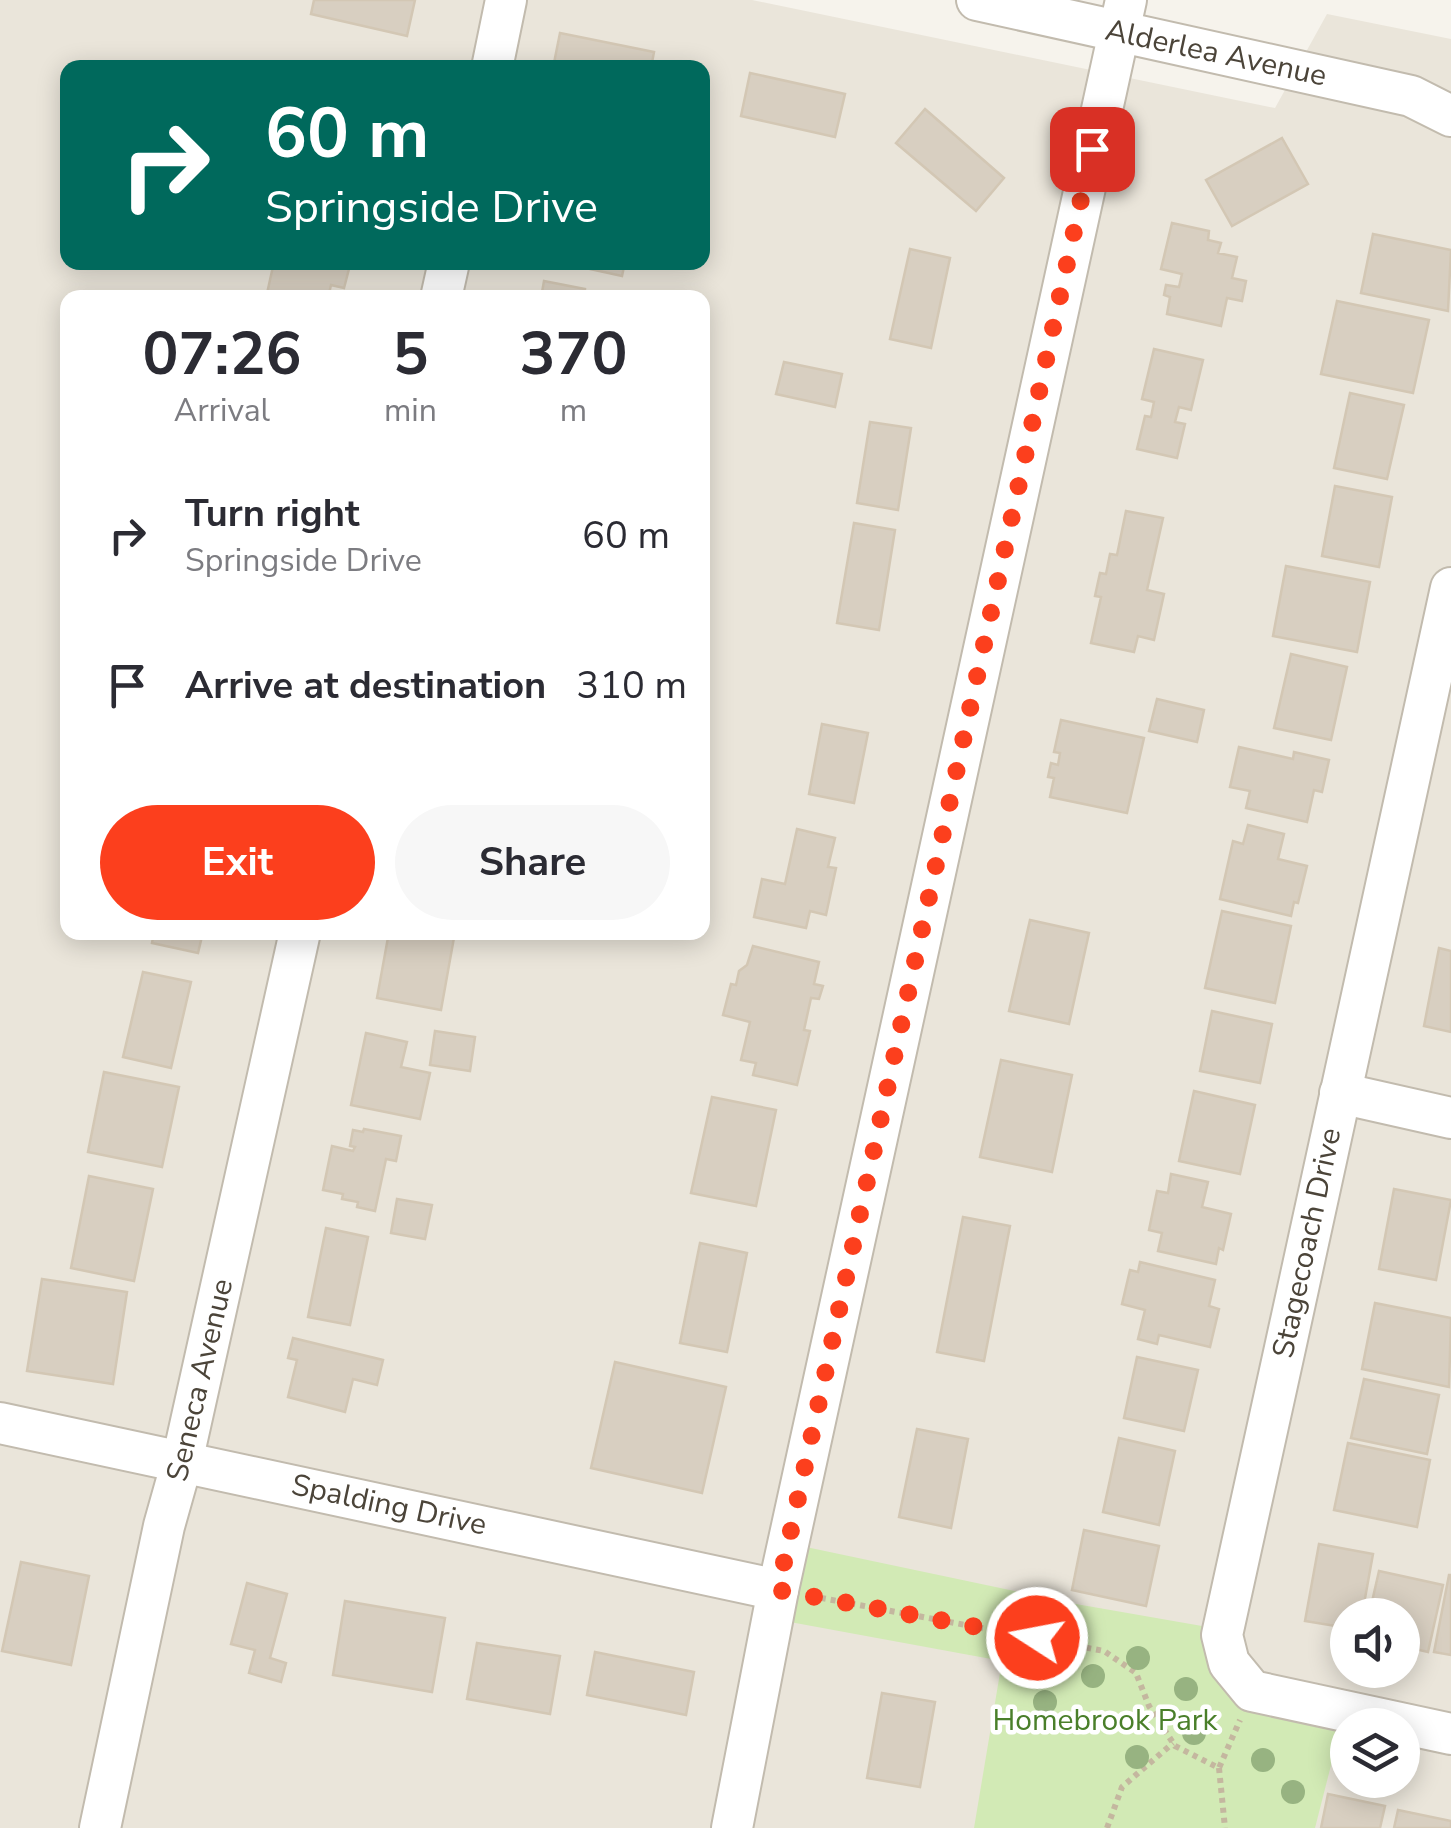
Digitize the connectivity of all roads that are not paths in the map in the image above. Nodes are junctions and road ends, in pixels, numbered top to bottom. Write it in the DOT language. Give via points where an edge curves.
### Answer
graph roads {
  1 [pos="506,0"];
  2 [pos="977,0"];
  3 [pos="1122,16"];
  4 [pos="494,60"];
  5 [pos="1451,116"];
  6 [pos="1451,588"];
  7 [pos="298,940"];
  8 [pos="1340,1093"];
  9 [pos="1451,1118"];
  10 [pos="0,1422"];
  11 [pos="182,1462"];
  12 [pos="778,1590"];
  13 [pos="1451,1734"];
  14 [pos="100,1828"];
  15 [pos="732,1828"];
  1 -- 4 [label="street"];
  2 -- 3 [label="street, Alderlea Avenue"];
  3 -- 5 [label="street, Alderlea Avenue" via="1411,96"];
  3 -- 12 [label="street"];
  6 -- 8 [label="street, Stagecoach Drive"];
  7 -- 11 [label="street, Seneca Avenue"];
  8 -- 9 [label="street"];
  8 -- 13 [label="street, Stagecoach Drive" via="1222,1635 1230,1663 1252,1691"];
  10 -- 11 [label="street, Spalding Drive"];
  11 -- 12 [label="street, Spalding Drive"];
  11 -- 14 [label="street, Seneca Avenue"];
  12 -- 15 [label="street"];
}
